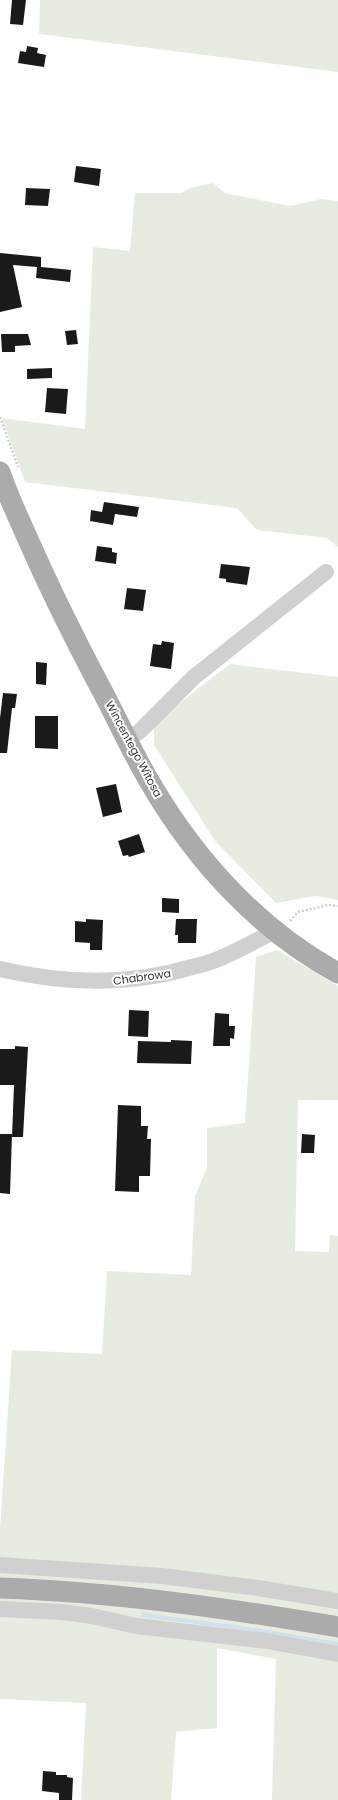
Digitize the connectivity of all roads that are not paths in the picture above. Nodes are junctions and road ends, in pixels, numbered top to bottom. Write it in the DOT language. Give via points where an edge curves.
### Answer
graph roads {
  1 [pos="10,473"];
  2 [pos="326,572"];
  3 [pos="127,740"];
  4 [pos="284,923"];
  5 [pos="0,969"];
  6 [pos="338,973"];
  7 [pos="0,1565"];
  8 [pos="0,1588"];
  9 [pos="338,1601"];
  10 [pos="0,1609"];
  11 [pos="338,1627"];
  12 [pos="338,1654"];
  1 -- 3 [label="main road, Wincentego Witosa" via="48,586"];
  2 -- 3 [label="street" via="194,677 140,731"];
  3 -- 4 [label="main road, Wincentego Witosa" via="150,784 204,862 230,890"];
  4 -- 5 [label="street, Chabrowa" via="218,960 165,975 110,981 73,981"];
  4 -- 6 [label="main road, Wincentego Witosa" via="297,948"];
  7 -- 9 [label="street" via="162,1576"];
  8 -- 11 [label="main road" via="173,1601"];
  10 -- 12 [label="street" via="62,1612 136,1626 267,1641"];
}
